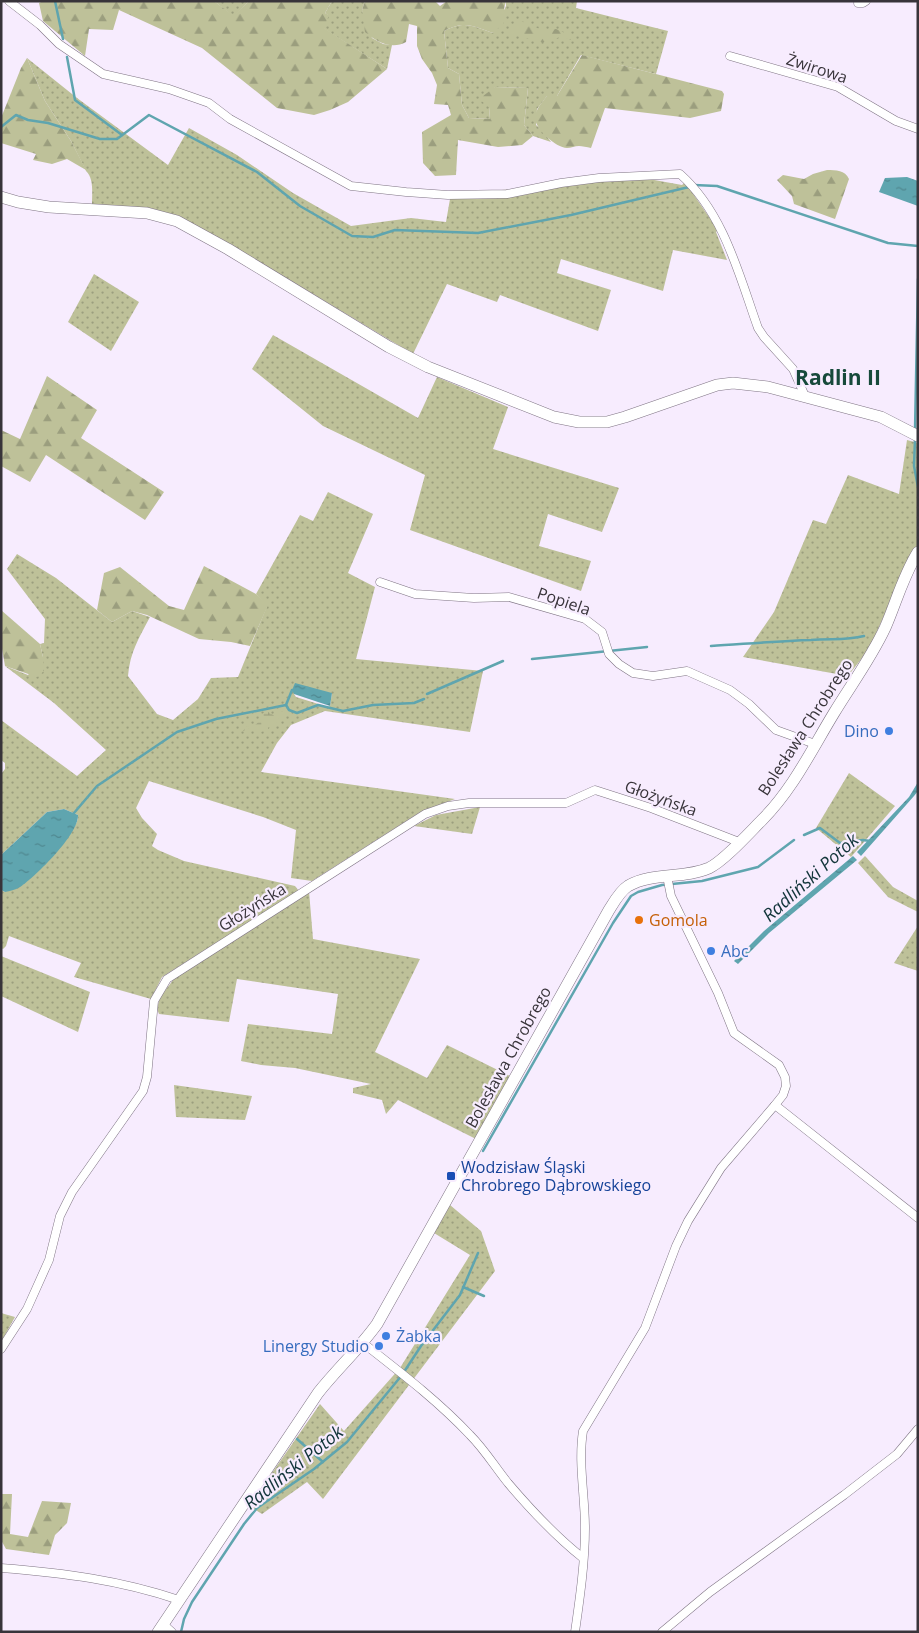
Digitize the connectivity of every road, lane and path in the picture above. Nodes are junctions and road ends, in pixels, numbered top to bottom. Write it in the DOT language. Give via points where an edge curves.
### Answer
graph roads {
  1 [pos="9,1"];
  2 [pos="730,56"];
  3 [pos="918,129"];
  4 [pos="1,197"];
  5 [pos="805,396"];
  6 [pos="918,436"];
  7 [pos="918,552"];
  8 [pos="380,582"];
  9 [pos="815,744"];
  10 [pos="739,842"];
  11 [pos="668,883"];
  12 [pos="775,1104"];
  13 [pos="918,1218"];
  14 [pos="363,1344"];
  15 [pos="1,1349"];
  16 [pos="918,1429"];
  17 [pos="583,1558"];
  18 [pos="1,1568"];
  19 [pos="179,1600"];
  20 [pos="165,1629"];
  21 [pos="575,1632"];
  22 [pos="662,1632"];
  1 -- 5 [label="street" via="59,44 103,74 169,89 209,104 351,186 448,195 507,194 599,178 680,174 715,218 758,328 793,369"];
  2 -- 3 [label="street, Żwirowa" via="838,87 896,121"];
  4 -- 5 [label="street" via="49,207 147,213 177,221 389,348 535,411 567,421 607,422 625,418 717,385 733,383"];
  5 -- 6 [label="street" via="881,417"];
  7 -- 9 [label="street, Bolesława Chrobrego" via="869,659"];
  8 -- 9 [label="street, Popiela" via="415,594 508,597 586,619 602,632 608,651 619,664 633,673 653,676 687,671 730,690 776,730"];
  9 -- 10 [label="street, Bolesława Chrobrego" via="781,798"];
  10 -- 11 [label="street, Bolesława Chrobrego" via="710,867"];
  10 -- 15 [label="street, Głożyńska" via="594,790 566,803 448,806 424,814 174,974 167,979 154,1001 147,1077 142,1091 72,1192 60,1216 49,1260 27,1309"];
  11 -- 12 [label="street" via="734,1033 779,1064 786,1086"];
  11 -- 14 [label="street, Bolesława Chrobrego" via="643,880 628,886 609,910 400,1285"];
  12 -- 13 [label="street"];
  12 -- 17 [label="street" via="721,1168 688,1221 645,1328 583,1431"];
  14 -- 17 [label="street" via="470,1434 542,1521"];
  14 -- 19 [label="street, Bolesława Chrobrego" via="318,1393"];
  16 -- 22 [label="street" via="897,1454 710,1592"];
  17 -- 21 [label="street"];
  18 -- 19 [label="street" via="110,1581"];
  19 -- 20 [label="street, Bolesława Chrobrego"];
}
